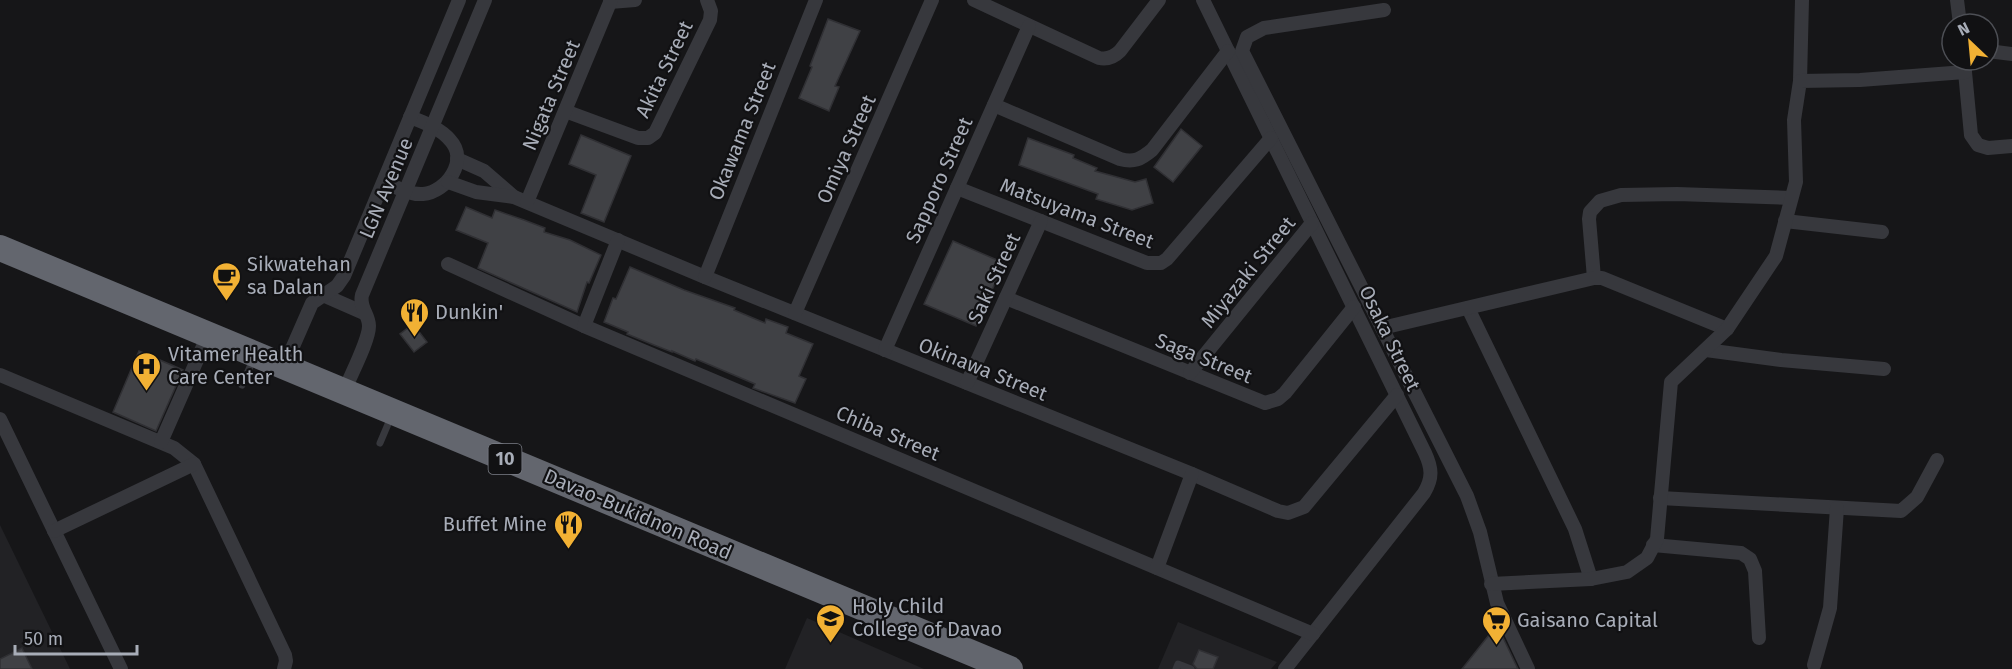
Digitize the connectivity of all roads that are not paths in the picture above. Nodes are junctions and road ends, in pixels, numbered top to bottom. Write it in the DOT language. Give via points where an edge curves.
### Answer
graph roads {
  1 [pos="459,0"];
  2 [pos="484,0"];
  3 [pos="635,0"];
  4 [pos="707,0"];
  5 [pos="816,0"];
  6 [pos="932,0"];
  7 [pos="974,0"];
  8 [pos="1159,0"];
  9 [pos="1203,0"];
  10 [pos="1802,0"];
  11 [pos="611,1"];
  12 [pos="1384,10"];
  13 [pos="453,15"];
  14 [pos="476,24"];
  15 [pos="1029,26"];
  16 [pos="1228,51"];
  17 [pos="1940,69"];
  18 [pos="1965,72"];
  19 [pos="1800,81"];
  20 [pos="994,105"];
  21 [pos="565,111"];
  22 [pos="410,117"];
  23 [pos="433,126"];
  24 [pos="1271,138"];
  25 [pos="2012,146"];
  26 [pos="457,159"];
  27 [pos="384,182"];
  28 [pos="448,182"];
  29 [pos="957,188"];
  30 [pos="405,191"];
  31 [pos="1791,198"];
  32 [pos="520,200"];
  33 [pos="1041,221"];
  34 [pos="1785,221"];
  35 [pos="1312,223"];
  36 [pos="1882,232"];
  37 [pos="618,240"];
  38 [pos="0,248"];
  39 [pos="448,264"];
  40 [pos="705,277"];
  41 [pos="1594,278"];
  42 [pos="323,295"];
  43 [pos="1006,298"];
  44 [pos="1354,307"];
  45 [pos="1468,308"];
  46 [pos="364,313"];
  47 [pos="795,313"];
  48 [pos="584,326"];
  49 [pos="1382,328"];
  50 [pos="1727,329"];
  51 [pos="208,335"];
  52 [pos="885,350"];
  53 [pos="1706,350"];
  54 [pos="255,355"];
  55 [pos="284,367"];
  56 [pos="1884,369"];
  57 [pos="1190,373"];
  58 [pos="0,375"];
  59 [pos="967,383"];
  60 [pos="242,385"];
  61 [pos="344,392"];
  62 [pos="1397,395"];
  63 [pos="393,412"];
  64 [pos="0,419"];
  65 [pos="161,442"];
  66 [pos="380,443"];
  67 [pos="1937,460"];
  68 [pos="194,464"];
  69 [pos="1192,474"];
  70 [pos="1660,498"];
  71 [pos="1837,508"];
  72 [pos="54,531"];
  73 [pos="1653,545"];
  74 [pos="1157,568"];
  75 [pos="1591,579"];
  76 [pos="1491,584"];
  77 [pos="1313,634"];
  78 [pos="1759,638"];
  79 [pos="1814,665"];
  80 [pos="997,667"];
  81 [pos="121,669"];
  82 [pos="284,669"];
  83 [pos="1176,669"];
  84 [pos="1191,669"];
  85 [pos="1285,669"];
  86 [pos="1528,669"];
  1 -- 13 [label="street, LGN Avenue"];
  2 -- 14 [label="street, LGN Avenue"];
  3 -- 11 [label="street"];
  4 -- 21 [label="street, Akita Street" via="710,20 656,133 638,138"];
  5 -- 40 [label="street, Okawama Street"];
  6 -- 47 [label="street, Omiya Street"];
  7 -- 15 [label="street"];
  8 -- 15 [label="street" via="1120,51 1111,57 1099,58"];
  9 -- 16 [label="street, Osaka Street"];
  10 -- 19 [label="street"];
  11 -- 21 [label="street, Nigata Street"];
  12 -- 49 [label="street" via="1264,28 1247,37 1242,51"];
  13 -- 14 [label="street"];
  13 -- 22 [label="street, LGN Avenue"];
  14 -- 23 [label="street, LGN Avenue"];
  15 -- 20 [label="street, Sapporo Street"];
  16 -- 20 [label="street" via="1152,150 1137,160 1120,159"];
  16 -- 24 [label="street, Osaka Street"];
  17 -- 19 [label="street" via="1860,80"];
  18 -- 25 [label="street" via="1971,135 1978,145 1988,148"];
  19 -- 31 [label="street" via="1794,120 1796,182"];
  20 -- 29 [label="street, Sapporo Street"];
  21 -- 32 [label="street, Nigata Street"];
  22 -- 23 [label="street"];
  22 -- 27 [label="street, LGN Avenue"];
  23 -- 26 [label="street" via="454,145"];
  23 -- 30 [label="street, LGN Avenue"];
  24 -- 33 [label="street, Matsuyama Street" via="1161,263 1147,263"];
  24 -- 35 [label="street, Osaka Street"];
  26 -- 28 [label="street"];
  26 -- 32 [label="street" via="484,171"];
  27 -- 30 [label="street"];
  27 -- 42 [label="street, LGN Avenue" via="344,276"];
  28 -- 30 [label="street" via="424,194"];
  28 -- 32 [label="street"];
  29 -- 33 [label="street, Matsuyama Street"];
  29 -- 52 [label="street, Sapporo Street"];
  30 -- 46 [label="street, LGN Avenue" via="362,295"];
  31 -- 34 [label="street"];
  31 -- 41 [label="street" via="1677,194 1621,195 1600,201 1589,219"];
  32 -- 37 [label="street, Okinawa Street"];
  33 -- 43 [label="street, Saki Street"];
  34 -- 36 [label="street"];
  34 -- 50 [label="street" via="1776,256"];
  35 -- 44 [label="street, Osaka Street"];
  35 -- 57 [label="street, Miyazaki Street"];
  37 -- 40 [label="street, Okinawa Street"];
  37 -- 48 [label="street"];
  38 -- 51 [label="highway, Davao-Bukidnon Road / 10"];
  39 -- 48 [label="street, Chiba Street"];
  40 -- 47 [label="street, Okinawa Street"];
  41 -- 45 [label="street"];
  41 -- 50 [label="street"];
  42 -- 46 [label="street"];
  42 -- 55 [label="street, LGN Avenue" via="312,303"];
  43 -- 57 [label="street, Saga Street"];
  43 -- 59 [label="street, Saki Street"];
  44 -- 57 [label="street, Saga Street" via="1285,393 1272,402 1257,401"];
  44 -- 62 [label="street, Osaka Street"];
  45 -- 49 [label="street"];
  45 -- 75 [label="street" via="1575,529"];
  46 -- 61 [label="street, LGN Avenue" via="368,334"];
  47 -- 52 [label="street, Okinawa Street"];
  48 -- 74 [label="street, Chiba Street"];
  49 -- 76 [label="street" via="1467,496 1480,532"];
  50 -- 53 [label="street"];
  51 -- 54 [label="highway, Davao-Bukidnon Road / 10"];
  51 -- 65 [label="street"];
  52 -- 59 [label="street, Okinawa Street"];
  53 -- 56 [label="street"];
  53 -- 70 [label="street" via="1671,382"];
  54 -- 55 [label="highway, Davao-Bukidnon Road / 10"];
  54 -- 60 [label="lane"];
  55 -- 61 [label="highway, Davao-Bukidnon Road / 10"];
  58 -- 65 [label="street"];
  59 -- 69 [label="street, Okinawa Street"];
  61 -- 63 [label="highway, Davao-Bukidnon Road / 10"];
  62 -- 69 [label="street, Okinawa Street" via="1311,500 1296,512 1278,511"];
  62 -- 77 [label="street, Osaka Street" via="1430,465 1430,484"];
  63 -- 66 [label="lane"];
  63 -- 80 [label="highway, Davao-Bukidnon Road / 10"];
  64 -- 72 [label="street"];
  65 -- 68 [label="street"];
  67 -- 71 [label="street" via="1917,497 1901,511"];
  68 -- 72 [label="street"];
  68 -- 82 [label="street" via="285,655"];
  69 -- 74 [label="street"];
  70 -- 71 [label="street"];
  70 -- 73 [label="street" via="1657,539"];
  71 -- 79 [label="street" via="1830,608"];
  72 -- 81 [label="street"];
  73 -- 75 [label="street" via="1647,558 1627,572"];
  73 -- 78 [label="street" via="1740,553 1750,559 1756,578"];
  74 -- 77 [label="street, Chiba Street"];
  75 -- 76 [label="street"];
  76 -- 86 [label="street"];
  77 -- 85 [label="street, Osaka Street"];
  83 -- 84 [label="lane" via="1178,664"];
}
